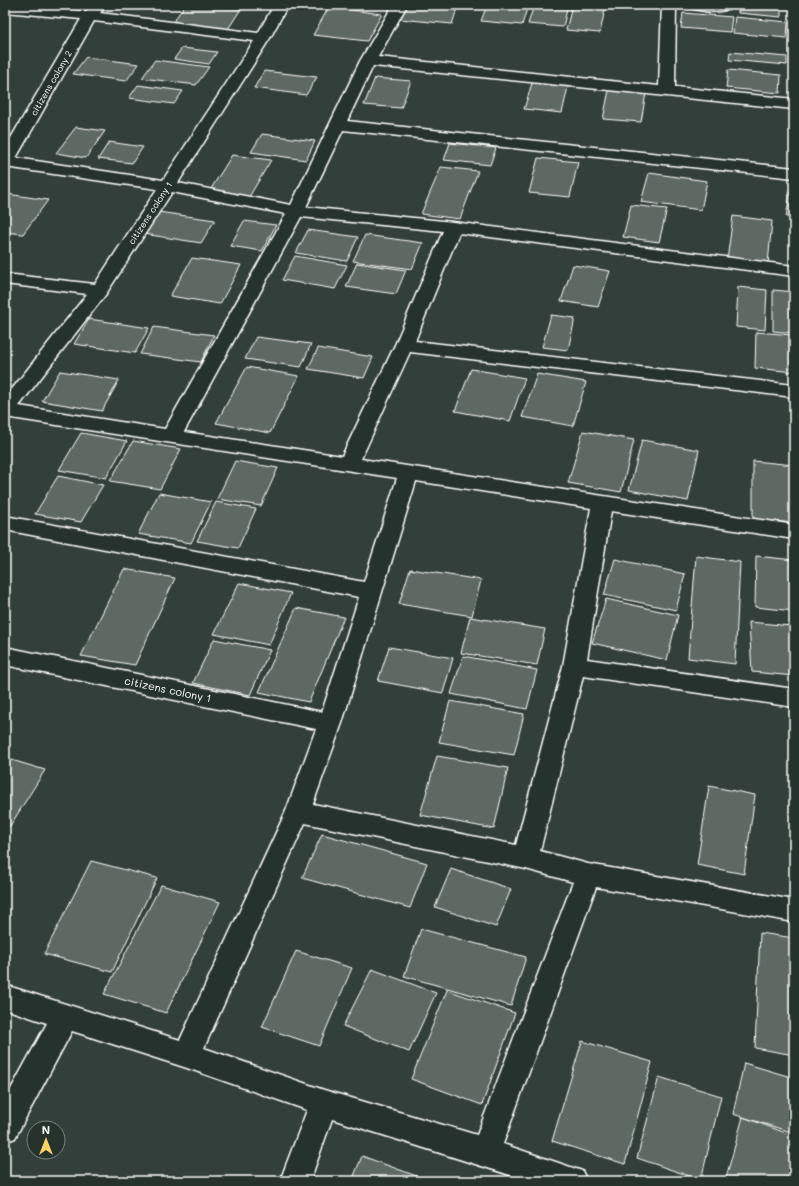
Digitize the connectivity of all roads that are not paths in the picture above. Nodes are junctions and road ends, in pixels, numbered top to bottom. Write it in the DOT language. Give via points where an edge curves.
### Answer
graph roads {
  1 [pos="282,5"];
  2 [pos="400,5"];
  3 [pos="669,5"];
  4 [pos="696,5"];
  5 [pos="720,7"];
  6 [pos="5,8"];
  7 [pos="94,10"];
  8 [pos="263,38"];
  9 [pos="368,61"];
  10 [pos="667,91"];
  11 [pos="794,104"];
  12 [pos="339,125"];
  13 [pos="5,161"];
  14 [pos="794,173"];
  15 [pos="168,186"];
  16 [pos="296,211"];
  17 [pos="452,227"];
  18 [pos="794,271"];
  19 [pos="5,278"];
  20 [pos="100,290"];
  21 [pos="404,345"];
  22 [pos="794,390"];
  23 [pos="5,410"];
  24 [pos="170,437"];
  25 [pos="349,463"];
  26 [pos="409,472"];
  27 [pos="602,502"];
  28 [pos="5,523"];
  29 [pos="794,532"];
  30 [pos="372,591"];
  31 [pos="5,656"];
  32 [pos="574,666"];
  33 [pos="794,698"];
  34 [pos="330,723"];
  35 [pos="298,811"];
  36 [pos="526,858"];
  37 [pos="588,875"];
  38 [pos="794,911"];
  39 [pos="5,997"];
  40 [pos="65,1017"];
  41 [pos="187,1055"];
  42 [pos="324,1103"];
  43 [pos="5,1128"];
  44 [pos="485,1152"];
  45 [pos="295,1181"];
  46 [pos="572,1181"];
  1 -- 8 [label="street, citizens colony 1"];
  2 -- 9 [label="street"];
  3 -- 10 [label="street"];
  4 -- 5 [label="street"];
  6 -- 7 [label="street"];
  7 -- 8 [label="street"];
  7 -- 13 [label="street, citizens colony 2"];
  8 -- 15 [label="street, citizens colony 1"];
  9 -- 10 [label="street"];
  9 -- 12 [label="street"];
  10 -- 11 [label="street"];
  12 -- 14 [label="street"];
  12 -- 16 [label="street"];
  13 -- 15 [label="street"];
  15 -- 16 [label="street"];
  15 -- 20 [label="street, citizens colony 1"];
  16 -- 17 [label="street"];
  16 -- 24 [label="street"];
  17 -- 18 [label="street"];
  17 -- 21 [label="street"];
  19 -- 20 [label="street"];
  20 -- 23 [label="street, citizens colony 1"];
  21 -- 22 [label="street"];
  21 -- 25 [label="street"];
  23 -- 24 [label="street"];
  24 -- 25 [label="street"];
  25 -- 26 [label="street"];
  26 -- 27 [label="street"];
  26 -- 30 [label="street"];
  27 -- 29 [label="street"];
  27 -- 32 [label="street"];
  28 -- 30 [label="street"];
  30 -- 34 [label="street"];
  31 -- 34 [label="street, citizens colony 1"];
  32 -- 33 [label="street"];
  32 -- 36 [label="street"];
  34 -- 35 [label="street"];
  35 -- 36 [label="street"];
  35 -- 41 [label="street"];
  36 -- 37 [label="street"];
  37 -- 38 [label="street"];
  37 -- 44 [label="street"];
  39 -- 40 [label="street"];
  40 -- 41 [label="street"];
  40 -- 43 [label="street"];
  41 -- 42 [label="street"];
  42 -- 44 [label="street"];
  42 -- 45 [label="street"];
  44 -- 46 [label="street"];
}
